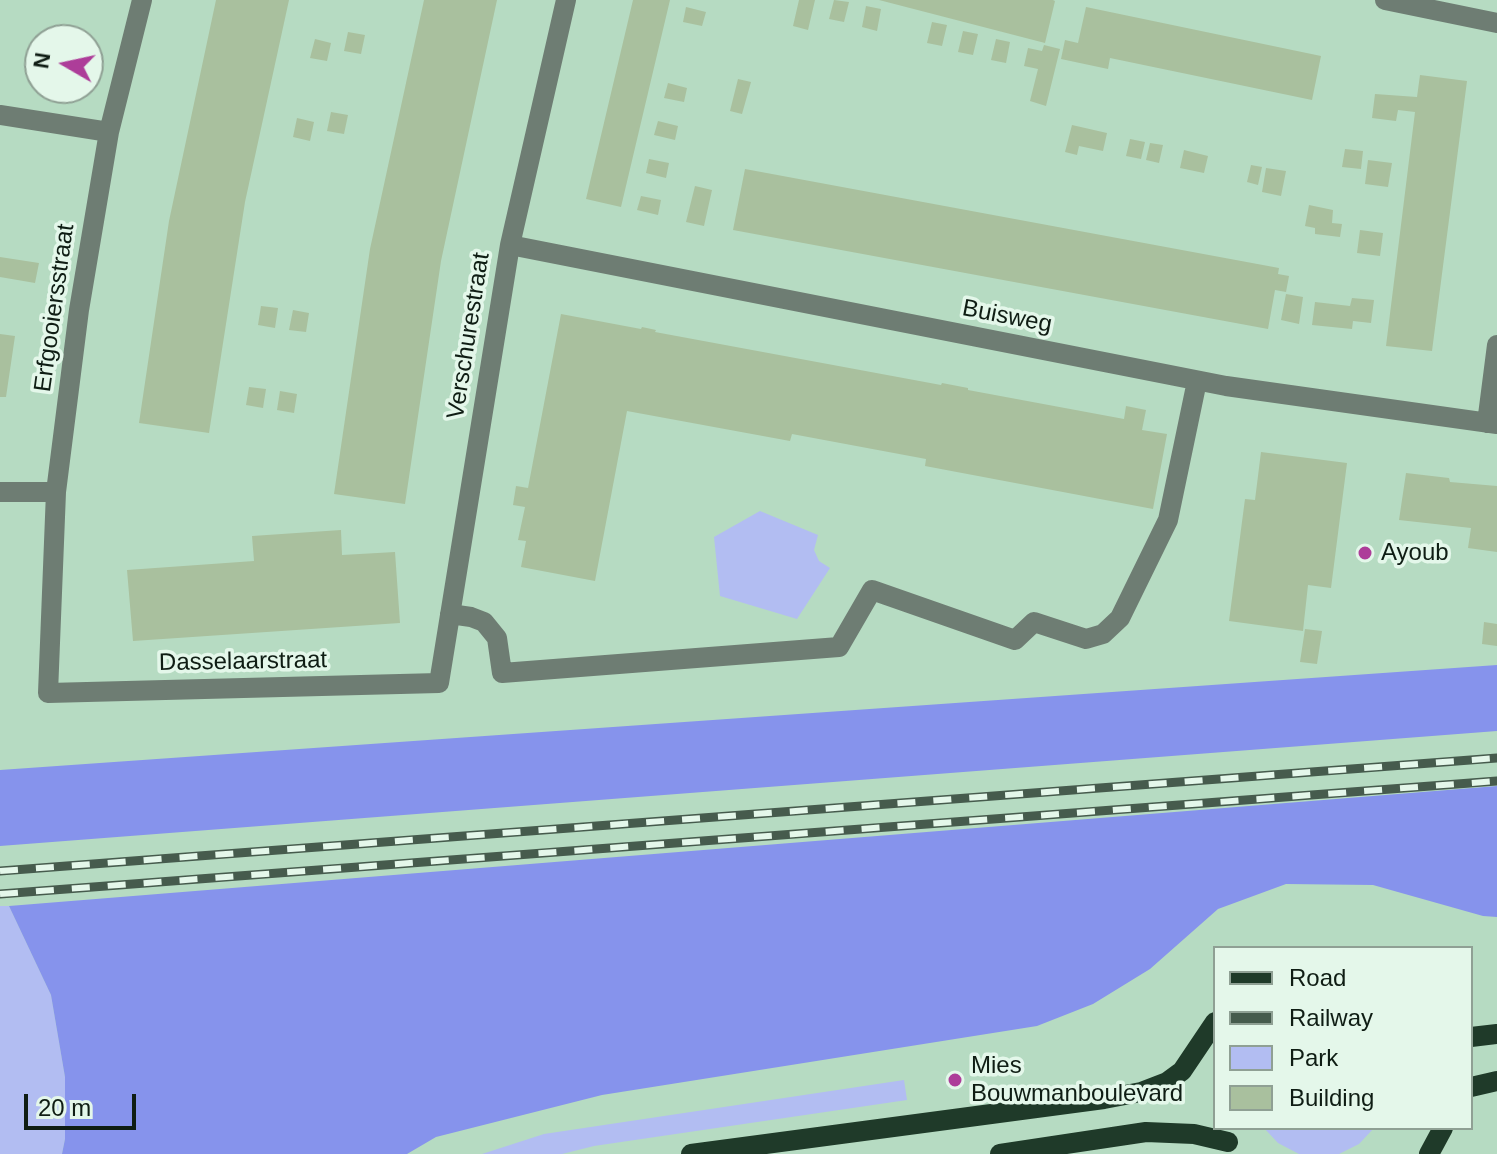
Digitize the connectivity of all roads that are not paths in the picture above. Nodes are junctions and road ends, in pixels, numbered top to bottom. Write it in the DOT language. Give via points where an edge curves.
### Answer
graph roads {
  1 [pos="142,0"];
  2 [pos="566,0"];
  3 [pos="1385,0"];
  4 [pos="1497,23"];
  5 [pos="0,115"];
  6 [pos="109,132"];
  7 [pos="510,245"];
  8 [pos="1497,345"];
  9 [pos="1197,381"];
  10 [pos="1492,424"];
  11 [pos="0,492"];
  12 [pos="56,492"];
  13 [pos="450,614"];
  14 [pos="439,683"];
  15 [pos="48,693"];
  16 [pos="1213,1025"];
  17 [pos="1497,1034"];
  18 [pos="1473,1037"];
  19 [pos="1497,1081"];
  20 [pos="1473,1087"];
  21 [pos="1442,1130"];
  22 [pos="1230,1141"];
  23 [pos="691,1154"];
  24 [pos="1000,1154"];
  25 [pos="1429,1154"];
  1 -- 6 [label="street, Erfgooiersstraat"];
  2 -- 7 [label="street, Verschurestraat"];
  3 -- 4 [label="street"];
  5 -- 6 [label="street"];
  6 -- 12 [label="street, Erfgooiersstraat"];
  7 -- 9 [label="street, Buisweg"];
  7 -- 13 [label="street, Verschurestraat"];
  8 -- 10 [label="street"];
  9 -- 10 [label="street, Buisweg"];
  9 -- 13 [label="street" via="1168,520 1120,618 1103,634 1086,639 1034,622 1015,640 872,590 839,647 502,673 497,638 484,622"];
  11 -- 12 [label="street"];
  12 -- 15 [label="street, Erfgooiersstraat"];
  13 -- 14 [label="street, Verschurestraat"];
  14 -- 15 [label="street, Dasselaarstraat"];
  16 -- 23 [label="main road" via="1182,1071 1154,1088"];
  17 -- 18 [label="main road"];
  19 -- 20 [label="main road"];
  21 -- 25 [label="main road"];
  22 -- 24 [label="main road" via="1146,1132"];
}
